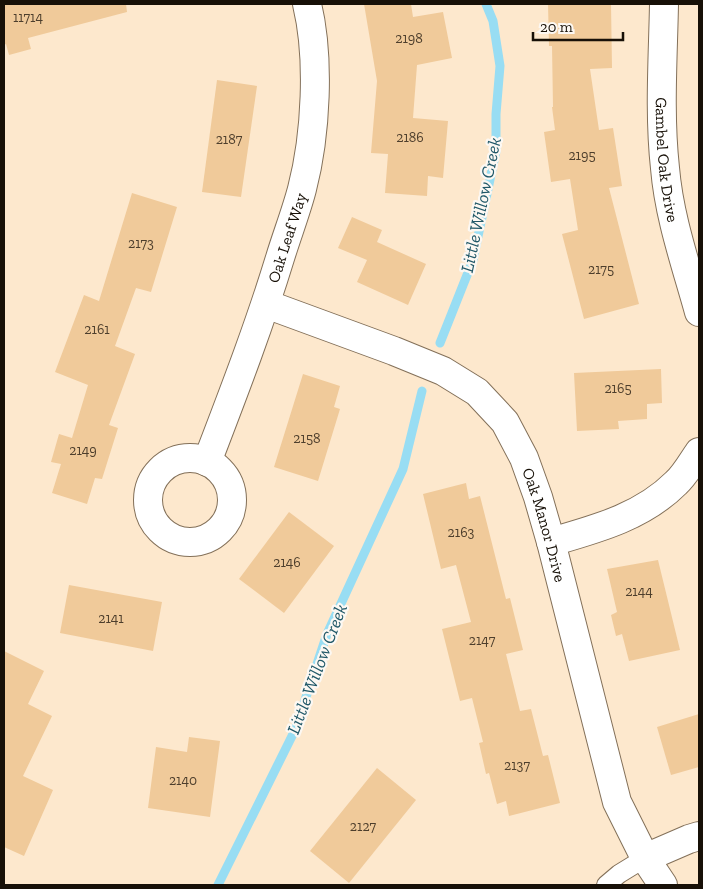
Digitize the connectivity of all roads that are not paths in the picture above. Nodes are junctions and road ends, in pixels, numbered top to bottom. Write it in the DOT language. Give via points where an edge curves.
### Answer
graph roads {
  1 [pos="307,4"];
  2 [pos="664,4"];
  3 [pos="266,304"];
  4 [pos="699,312"];
  5 [pos="699,452"];
  6 [pos="207,462"];
  7 [pos="551,542"];
  8 [pos="699,836"];
  9 [pos="645,858"];
  10 [pos="606,885"];
  11 [pos="663,885"];
  1 -- 3 [label="street, Oak Leaf Way" via="311,18 315,85 310,146 302,188"];
  2 -- 4 [label="street, Gambel Oak Drive" via="662,125 665,169 671,208"];
  3 -- 6 [label="street, Oak Leaf Way"];
  3 -- 7 [label="street, Oak Manor Drive" via="435,368 477,392 505,422 524,458"];
  5 -- 7 [label="street" via="677,483 642,510 600,528"];
  7 -- 9 [label="street, Oak Manor Drive" via="617,802"];
  8 -- 9 [label="street"];
  9 -- 10 [label="lane"];
  9 -- 11 [label="street, Oak Manor Drive"];
}
